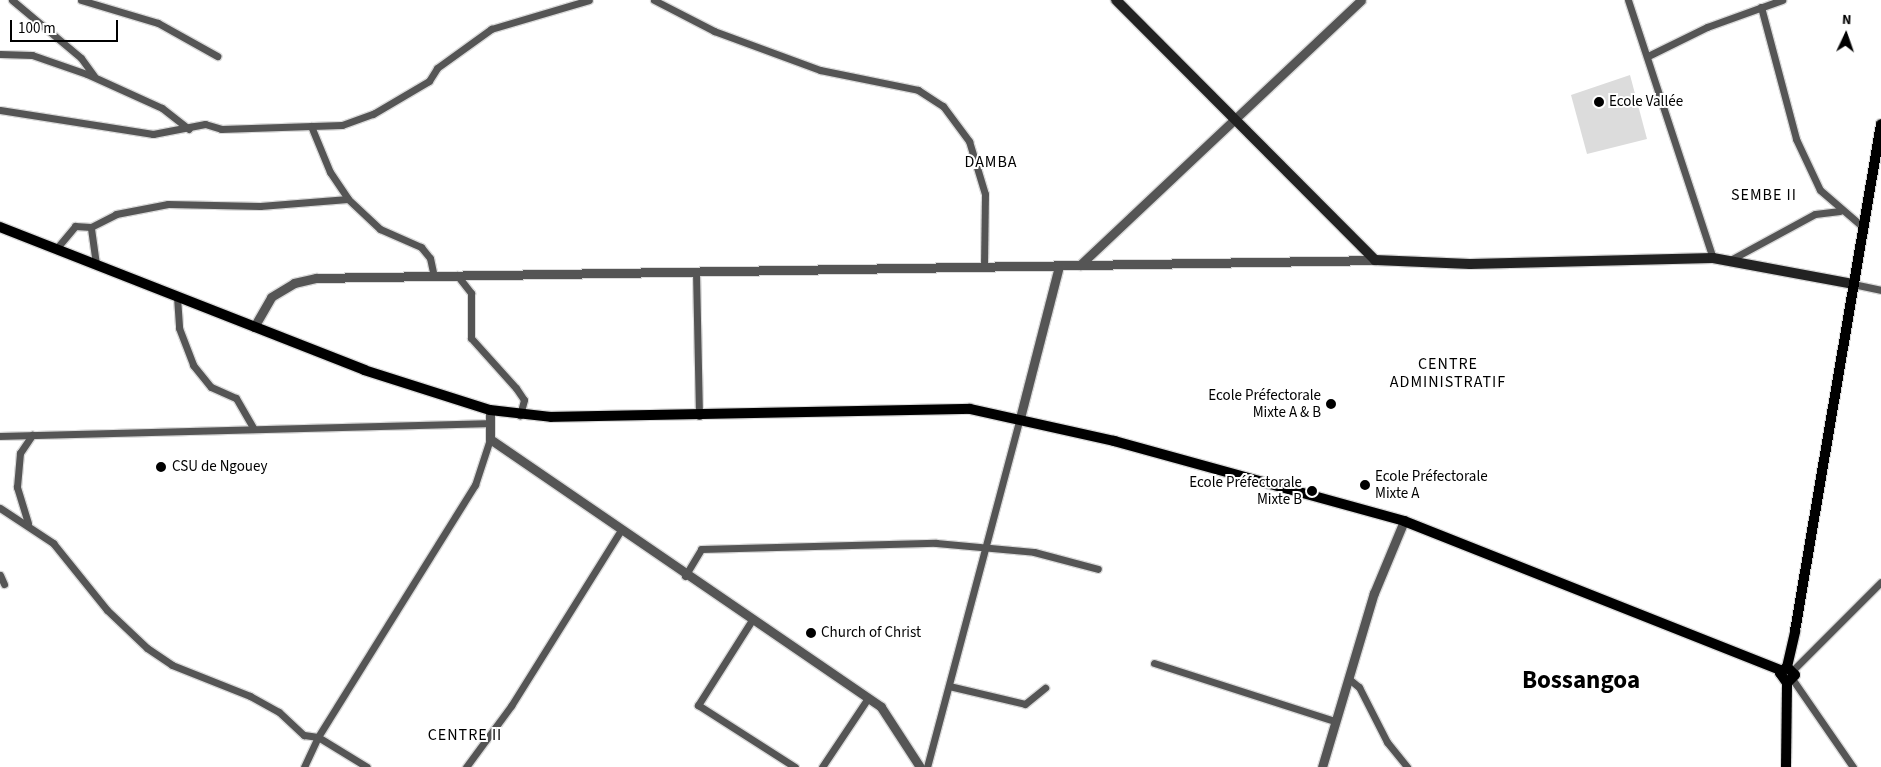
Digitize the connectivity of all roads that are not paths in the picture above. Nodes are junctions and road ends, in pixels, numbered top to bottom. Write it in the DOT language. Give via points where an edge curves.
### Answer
graph roads {
  1 [pos="12,0"];
  2 [pos="81,0"];
  3 [pos="590,0"];
  4 [pos="654,0"];
  5 [pos="1116,0"];
  6 [pos="1361,0"];
  7 [pos="1628,0"];
  8 [pos="1782,0"];
  9 [pos="1761,7"];
  10 [pos="0,54"];
  11 [pos="217,56"];
  12 [pos="1648,56"];
  13 [pos="95,78"];
  14 [pos="0,110"];
  15 [pos="1234,122"];
  16 [pos="1881,124"];
  17 [pos="311,126"];
  18 [pos="189,129"];
  19 [pos="348,199"];
  20 [pos="1840,211"];
  21 [pos="0,227"];
  22 [pos="92,227"];
  23 [pos="1864,228"];
  24 [pos="56,249"];
  25 [pos="1713,258"];
  26 [pos="1724,259"];
  27 [pos="1375,260"];
  28 [pos="96,264"];
  29 [pos="1080,265"];
  30 [pos="984,266"];
  31 [pos="1059,266"];
  32 [pos="696,272"];
  33 [pos="457,275"];
  34 [pos="434,277"];
  35 [pos="1852,284"];
  36 [pos="1881,290"];
  37 [pos="177,297"];
  38 [pos="254,327"];
  39 [pos="490,410"];
  40 [pos="520,415"];
  41 [pos="699,416"];
  42 [pos="1020,418"];
  43 [pos="491,423"];
  44 [pos="253,428"];
  45 [pos="32,435"];
  46 [pos="0,436"];
  47 [pos="490,439"];
  48 [pos="0,508"];
  49 [pos="1404,520"];
  50 [pos="28,524"];
  51 [pos="621,530"];
  52 [pos="987,545"];
  53 [pos="1098,569"];
  54 [pos="0,575"];
  55 [pos="686,576"];
  56 [pos="1881,582"];
  57 [pos="4,584"];
  58 [pos="752,620"];
  59 [pos="1154,663"];
  60 [pos="1788,674"];
  61 [pos="1349,679"];
  62 [pos="950,686"];
  63 [pos="1045,688"];
  64 [pos="868,698"];
  65 [pos="1335,722"];
  66 [pos="318,737"];
  67 [pos="304,767"];
  68 [pos="367,767"];
  69 [pos="466,767"];
  70 [pos="795,767"];
  71 [pos="822,767"];
  72 [pos="920,767"];
  73 [pos="927,767"];
  74 [pos="1322,767"];
  75 [pos="1407,767"];
  76 [pos="1786,767"];
  77 [pos="1853,767"];
  1 -- 13 [label="street" via="81,58"];
  2 -- 11 [label="street" via="158,23"];
  3 -- 17 [label="street" via="491,29 437,68 429,81 372,114 342,125"];
  4 -- 30 [label="street" via="714,31 820,70 918,90 943,106 969,141 985,194"];
  5 -- 15 [label="main road"];
  6 -- 15 [label="street"];
  7 -- 12 [label="street"];
  8 -- 9 [label="street"];
  9 -- 12 [label="street" via="1707,27"];
  9 -- 20 [label="street" via="1796,139 1820,190"];
  10 -- 13 [label="street" via="32,54"];
  12 -- 25 [label="street"];
  13 -- 18 [label="street" via="162,108"];
  14 -- 18 [label="street" via="153,134"];
  15 -- 27 [label="main road"];
  15 -- 29 [label="street"];
  16 -- 23 [label="main road"];
  17 -- 18 [label="street" via="220,129 205,124"];
  17 -- 19 [label="street" via="330,172"];
  19 -- 22 [label="street" via="260,206 168,204 116,214"];
  19 -- 34 [label="street" via="380,229 422,247 430,258"];
  20 -- 23 [label="street"];
  20 -- 26 [label="street" via="1815,214 1739,258"];
  21 -- 24 [label="main road"];
  22 -- 24 [label="street" via="76,226"];
  22 -- 28 [label="street"];
  23 -- 35 [label="main road"];
  24 -- 28 [label="main road"];
  25 -- 26 [label="main road"];
  25 -- 27 [label="main road" via="1470,264"];
  26 -- 35 [label="main road"];
  27 -- 29 [label="street"];
  28 -- 37 [label="main road"];
  29 -- 31 [label="street"];
  30 -- 31 [label="street"];
  30 -- 32 [label="street"];
  31 -- 42 [label="street"];
  32 -- 33 [label="street"];
  32 -- 41 [label="street"];
  33 -- 34 [label="street"];
  33 -- 40 [label="street" via="471,293 470,338 524,400"];
  34 -- 38 [label="street" via="300,281 271,297"];
  35 -- 36 [label="street"];
  35 -- 60 [label="main road"];
  37 -- 38 [label="main road"];
  37 -- 44 [label="street" via="179,328 193,365 211,387 236,398"];
  38 -- 39 [label="main road" via="364,370"];
  39 -- 40 [label="main road"];
  39 -- 43 [label="street"];
  40 -- 41 [label="main road"];
  41 -- 42 [label="main road" via="970,409"];
  42 -- 49 [label="main road"];
  42 -- 52 [label="street"];
  43 -- 44 [label="street"];
  43 -- 47 [label="street"];
  44 -- 45 [label="street"];
  45 -- 46 [label="street"];
  45 -- 50 [label="street" via="20,453 17,487"];
  47 -- 51 [label="street"];
  47 -- 66 [label="street" via="475,485"];
  48 -- 50 [label="street"];
  49 -- 60 [label="main road"];
  49 -- 61 [label="street" via="1374,593"];
  50 -- 66 [label="street" via="52,543 107,610 147,648 172,665 250,696 279,712 304,734"];
  51 -- 55 [label="street"];
  51 -- 69 [label="street" via="511,706"];
  52 -- 53 [label="street"];
  52 -- 55 [label="street" via="701,548"];
  52 -- 62 [label="street"];
  54 -- 57 [label="street"];
  55 -- 58 [label="street"];
  56 -- 60 [label="street"];
  58 -- 64 [label="street"];
  58 -- 70 [label="street" via="698,705"];
  59 -- 65 [label="street"];
  60 -- 76 [label="main road"];
  60 -- 77 [label="street"];
  61 -- 65 [label="street"];
  61 -- 75 [label="street" via="1359,687 1387,742"];
  62 -- 63 [label="street" via="1025,704"];
  62 -- 73 [label="street"];
  64 -- 71 [label="street"];
  64 -- 72 [label="street" via="891,716"];
  65 -- 74 [label="street"];
  66 -- 67 [label="street"];
  66 -- 68 [label="street"];
}
